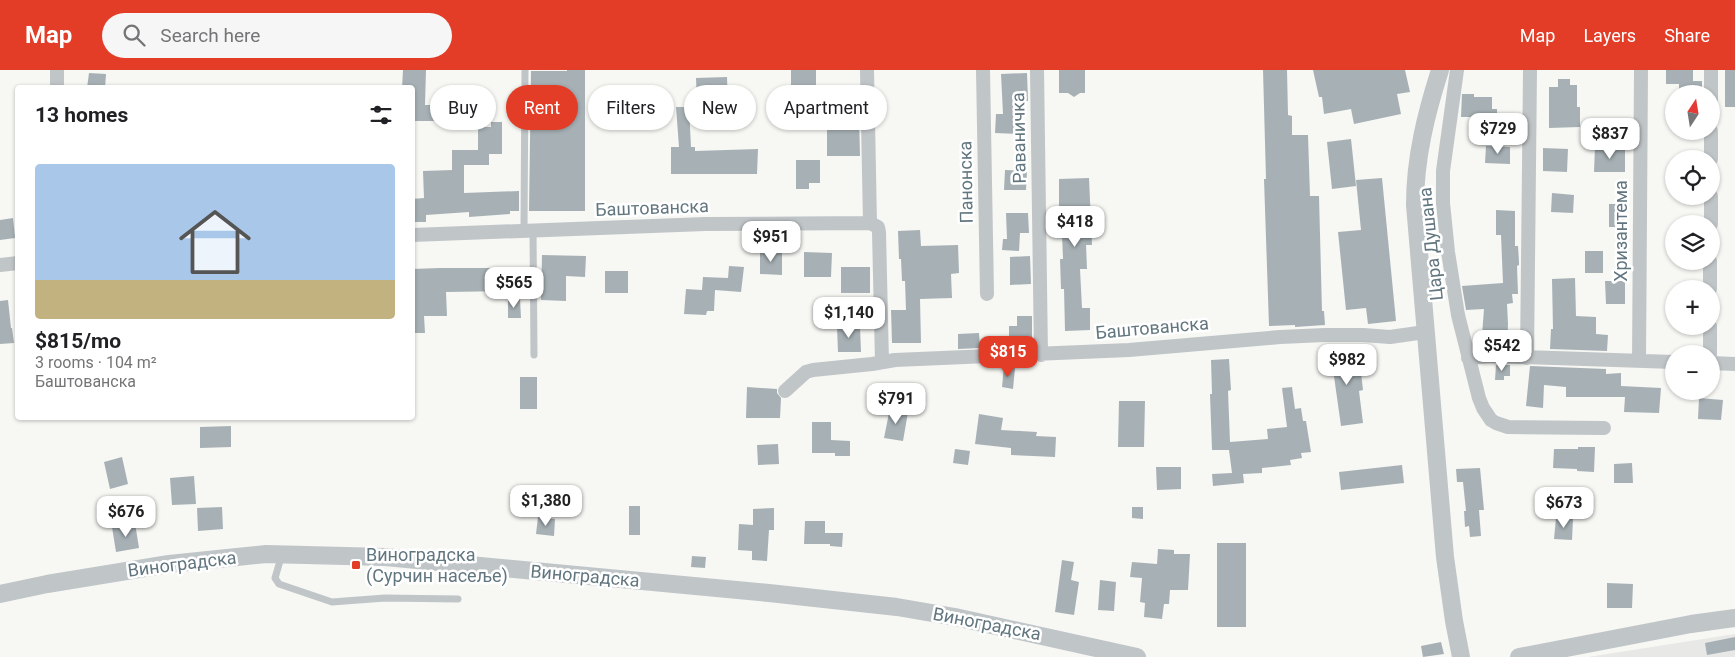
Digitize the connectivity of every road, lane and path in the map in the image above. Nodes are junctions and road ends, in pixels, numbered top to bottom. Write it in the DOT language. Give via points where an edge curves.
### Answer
graph roads {
  1 [pos="56,70"];
  2 [pos="525,70"];
  3 [pos="868,70"];
  4 [pos="983,70"];
  5 [pos="1037,70"];
  6 [pos="1440,70"];
  7 [pos="1457,70"];
  8 [pos="1530,70"];
  9 [pos="1641,70"];
  10 [pos="1712,70"];
  11 [pos="57,85"];
  12 [pos="1712,85"];
  13 [pos="870,223"];
  14 [pos="528,230"];
  15 [pos="415,235"];
  16 [pos="15,263"];
  17 [pos="0,265"];
  18 [pos="987,294"];
  19 [pos="1422,333"];
  20 [pos="1041,355"];
  21 [pos="534,356"];
  22 [pos="1468,358"];
  23 [pos="1527,358"];
  24 [pos="1639,361"];
  25 [pos="882,362"];
  26 [pos="1665,362"];
  27 [pos="1720,363"];
  28 [pos="1735,364"];
  29 [pos="784,392"];
  30 [pos="1604,428"];
  31 [pos="282,554"];
  32 [pos="0,594"];
  33 [pos="458,599"];
  34 [pos="1735,618"];
  35 [pos="1137,657"];
  36 [pos="1461,657"];
  37 [pos="1519,657"];
  1 -- 11 [label="street"];
  2 -- 14 [label="lane"];
  3 -- 13 [label="street"];
  4 -- 18 [label="street, Панонска"];
  5 -- 20 [label="street, Раваничка"];
  6 -- 19 [label="street" via="1426,118 1415,184"];
  7 -- 22 [label="street, Цара Душана" via="1443,171 1443,203 1454,297"];
  8 -- 23 [label="street"];
  9 -- 24 [label="street, Хризантема"];
  10 -- 12 [label="street"];
  13 -- 14 [label="street, Баштованска"];
  13 -- 25 [label="street" via="878,227 879,232"];
  14 -- 15 [label="street, Баштованска"];
  14 -- 21 [label="lane"];
  16 -- 17 [label="street"];
  19 -- 20 [label="street, Баштованска" via="1401,337 1349,334 1280,337"];
  19 -- 36 [label="street" via="1445,557"];
  20 -- 25 [label="street, Баштованска"];
  22 -- 23 [label="street"];
  22 -- 30 [label="street" via="1483,408 1496,423 1508,427"];
  23 -- 24 [label="street"];
  24 -- 26 [label="street"];
  25 -- 29 [label="street, Баштованска" via="806,372"];
  27 -- 28 [label="street"];
  31 -- 32 [label="street, Виноградска" via="169,564"];
  31 -- 33 [label="lane" via="275,578 279,584 332,602 385,598"];
  31 -- 35 [label="street, Виноградска" via="385,557 867,603 965,619"];
  34 -- 37 [label="street"];
}
